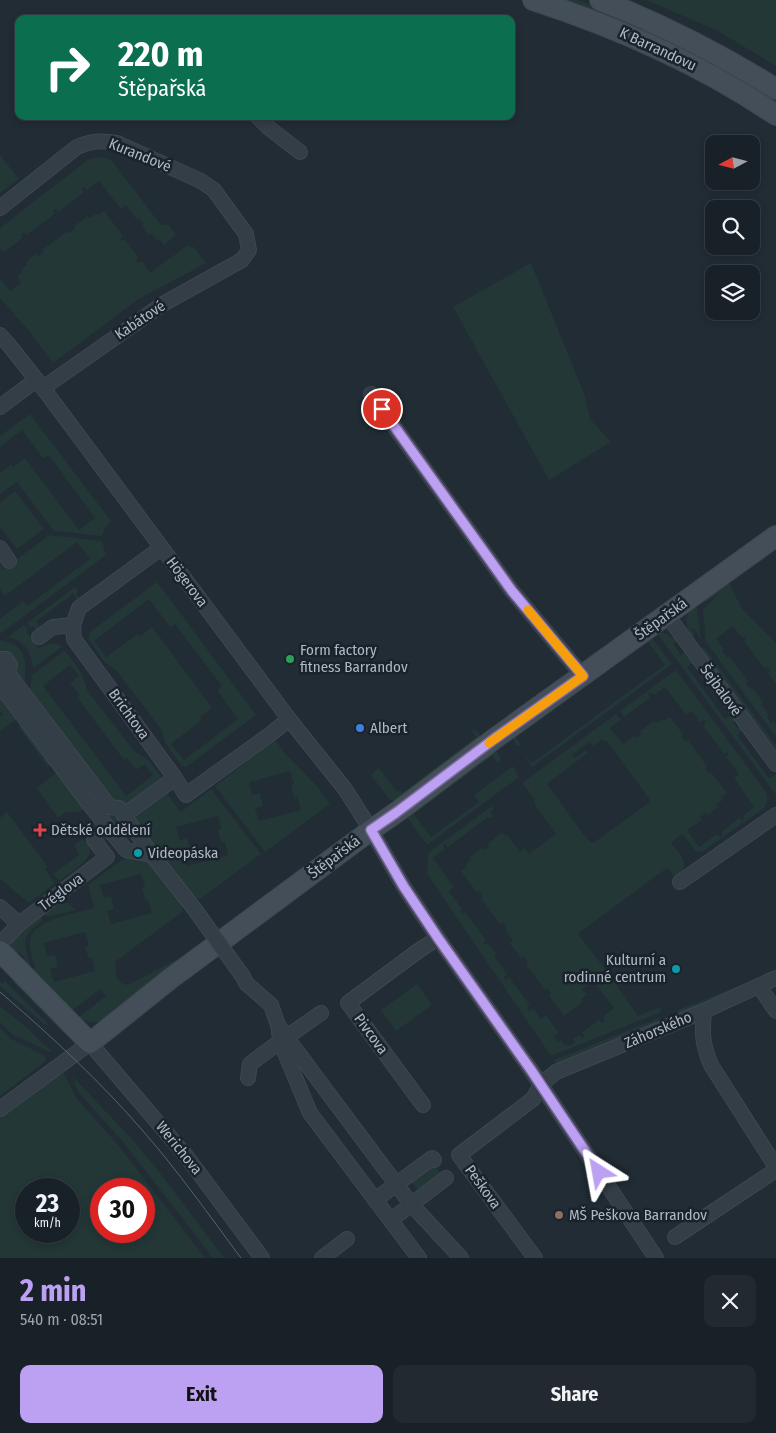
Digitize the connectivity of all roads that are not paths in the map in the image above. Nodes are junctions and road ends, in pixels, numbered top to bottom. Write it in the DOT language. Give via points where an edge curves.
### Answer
graph roads {
  1 [pos="533,0"];
  2 [pos="600,0"];
  3 [pos="776,89"];
  4 [pos="776,115"];
  5 [pos="261,120"];
  6 [pos="300,152"];
  7 [pos="0,208"];
  8 [pos="242,260"];
  9 [pos="0,335"];
  10 [pos="39,384"];
  11 [pos="371,394"];
  12 [pos="0,407"];
  13 [pos="776,536"];
  14 [pos="0,548"];
  15 [pos="161,548"];
  16 [pos="10,561"];
  17 [pos="667,615"];
  18 [pos="73,625"];
  19 [pos="39,637"];
  20 [pos="2,668"];
  21 [pos="583,676"];
  22 [pos="0,685"];
  23 [pos="289,719"];
  24 [pos="776,764"];
  25 [pos="175,778"];
  26 [pos="89,804"];
  27 [pos="109,806"];
  28 [pos="776,815"];
  29 [pos="128,820"];
  30 [pos="371,830"];
  31 [pos="94,840"];
  32 [pos="126,850"];
  33 [pos="152,855"];
  34 [pos="680,882"];
  35 [pos="0,907"];
  36 [pos="19,924"];
  37 [pos="438,938"];
  38 [pos="0,944"];
  39 [pos="0,951"];
  40 [pos="776,978"];
  41 [pos="759,986"];
  42 [pos="704,1011"];
  43 [pos="776,1011"];
  44 [pos="321,1013"];
  45 [pos="283,1040"];
  46 [pos="90,1043"];
  47 [pos="248,1078"];
  48 [pos="541,1084"];
  49 [pos="423,1105"];
  50 [pos="0,1109"];
  51 [pos="434,1160"];
  52 [pos="776,1169"];
  53 [pos="446,1178"];
  54 [pos="396,1185"];
  55 [pos="376,1200"];
  56 [pos="411,1204"];
  57 [pos="391,1220"];
  58 [pos="675,1237"];
  59 [pos="346,1239"];
  60 [pos="447,1252"];
  61 [pos="262,1258"];
  62 [pos="322,1258"];
  63 [pos="419,1258"];
  64 [pos="461,1258"];
  65 [pos="535,1258"];
  66 [pos="656,1258"];
  1 -- 4 [label="street, K Barrandovu" via="590,19 657,48"];
  2 -- 3 [label="street, K Barrandovu" via="707,49"];
  5 -- 6 [label="street"];
  7 -- 8 [label="street, Kurandové" via="77,147 105,140 201,181 214,190 246,234 250,250"];
  8 -- 10 [label="street, Kabátové" via="163,304"];
  9 -- 10 [label="street, Högerova"];
  10 -- 12 [label="street, Kabátové"];
  10 -- 15 [label="street, Högerova"];
  11 -- 21 [label="street" via="512,591"];
  13 -- 17 [label="street, Štěpařská"];
  14 -- 16 [label="street"];
  15 -- 18 [label="street" via="79,608"];
  15 -- 23 [label="street, Högerova"];
  17 -- 21 [label="street, Štěpařská"];
  17 -- 24 [label="street, Šejbalové"];
  18 -- 19 [label="street" via="53,627"];
  18 -- 25 [label="street, Brichtova" via="74,639"];
  20 -- 27 [label="street"];
  21 -- 30 [label="street, Štěpařská"];
  22 -- 26 [label="street"];
  23 -- 25 [label="street, Brichtova" via="186,795"];
  23 -- 30 [label="street, Högerova" via="345,789"];
  25 -- 29 [label="street"];
  26 -- 27 [label="street"];
  26 -- 32 [label="street"];
  27 -- 29 [label="street" via="119,808"];
  28 -- 34 [label="street"];
  29 -- 32 [label="street"];
  29 -- 33 [label="street"];
  30 -- 37 [label="street, Högerova"];
  30 -- 46 [label="street, Štěpařská" via="170,979"];
  31 -- 36 [label="street, Tréglova" via="107,857"];
  32 -- 33 [label="street"];
  33 -- 45 [label="street, bridge" via="246,983 271,1005"];
  35 -- 36 [label="street"];
  36 -- 38 [label="street, Tréglova"];
  37 -- 48 [label="street, Högerova"];
  37 -- 49 [label="street, Pivcova" via="348,1003"];
  39 -- 46 [label="street"];
  40 -- 41 [label="street, Záhorského"];
  41 -- 42 [label="street, Záhorského"];
  41 -- 43 [label="street"];
  42 -- 48 [label="street, Záhorského" via="556,1072"];
  42 -- 52 [label="street" via="702,1031 711,1065"];
  44 -- 45 [label="street"];
  45 -- 47 [label="street" via="250,1064"];
  45 -- 54 [label="street"];
  45 -- 55 [label="street" via="310,1113"];
  46 -- 50 [label="street"];
  46 -- 61 [label="street, Werichova" via="187,1157"];
  48 -- 65 [label="street, Peškova" via="534,1099 460,1155"];
  48 -- 66 [label="street, Högerova"];
  51 -- 54 [label="street" via="432,1158"];
  52 -- 58 [label="street"];
  53 -- 56 [label="street, Peškova"];
  54 -- 55 [label="street"];
  54 -- 56 [label="street"];
  55 -- 57 [label="street"];
  56 -- 57 [label="street, Peškova"];
  56 -- 60 [label="street"];
  57 -- 63 [label="street"];
  59 -- 62 [label="street"];
  60 -- 64 [label="street"];
}
